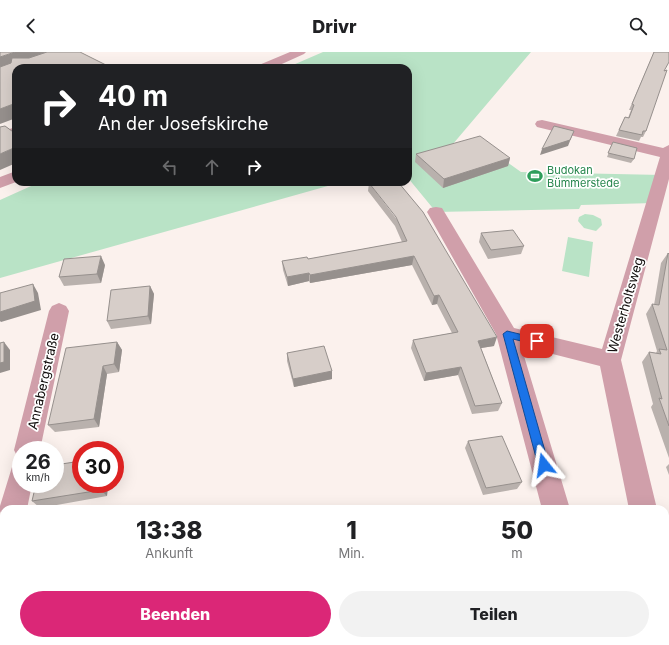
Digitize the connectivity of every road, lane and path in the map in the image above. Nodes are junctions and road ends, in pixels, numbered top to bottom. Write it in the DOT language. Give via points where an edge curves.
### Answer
graph roads {
  1 [pos="290,53"];
  2 [pos="270,64"];
  3 [pos="542,124"];
  4 [pos="12,132"];
  5 [pos="0,137"];
  6 [pos="668,152"];
  7 [pos="12,178"];
  8 [pos="0,183"];
  9 [pos="436,212"];
  10 [pos="59,311"];
  11 [pos="507,334"];
  12 [pos="610,360"];
  13 [pos="29,441"];
  14 [pos="17,493"];
  15 [pos="14,505"];
  16 [pos="555,505"];
  17 [pos="642,505"];
  1 -- 2 [label="street"];
  3 -- 6 [label="street"];
  4 -- 5 [label="street"];
  6 -- 12 [label="street, Westerholtsweg"];
  7 -- 8 [label="street"];
  9 -- 11 [label="street"];
  10 -- 13 [label="street, Annabergstraße"];
  11 -- 12 [label="street"];
  11 -- 16 [label="street"];
  12 -- 17 [label="street, Westerholtsweg"];
  14 -- 15 [label="street"];
}
